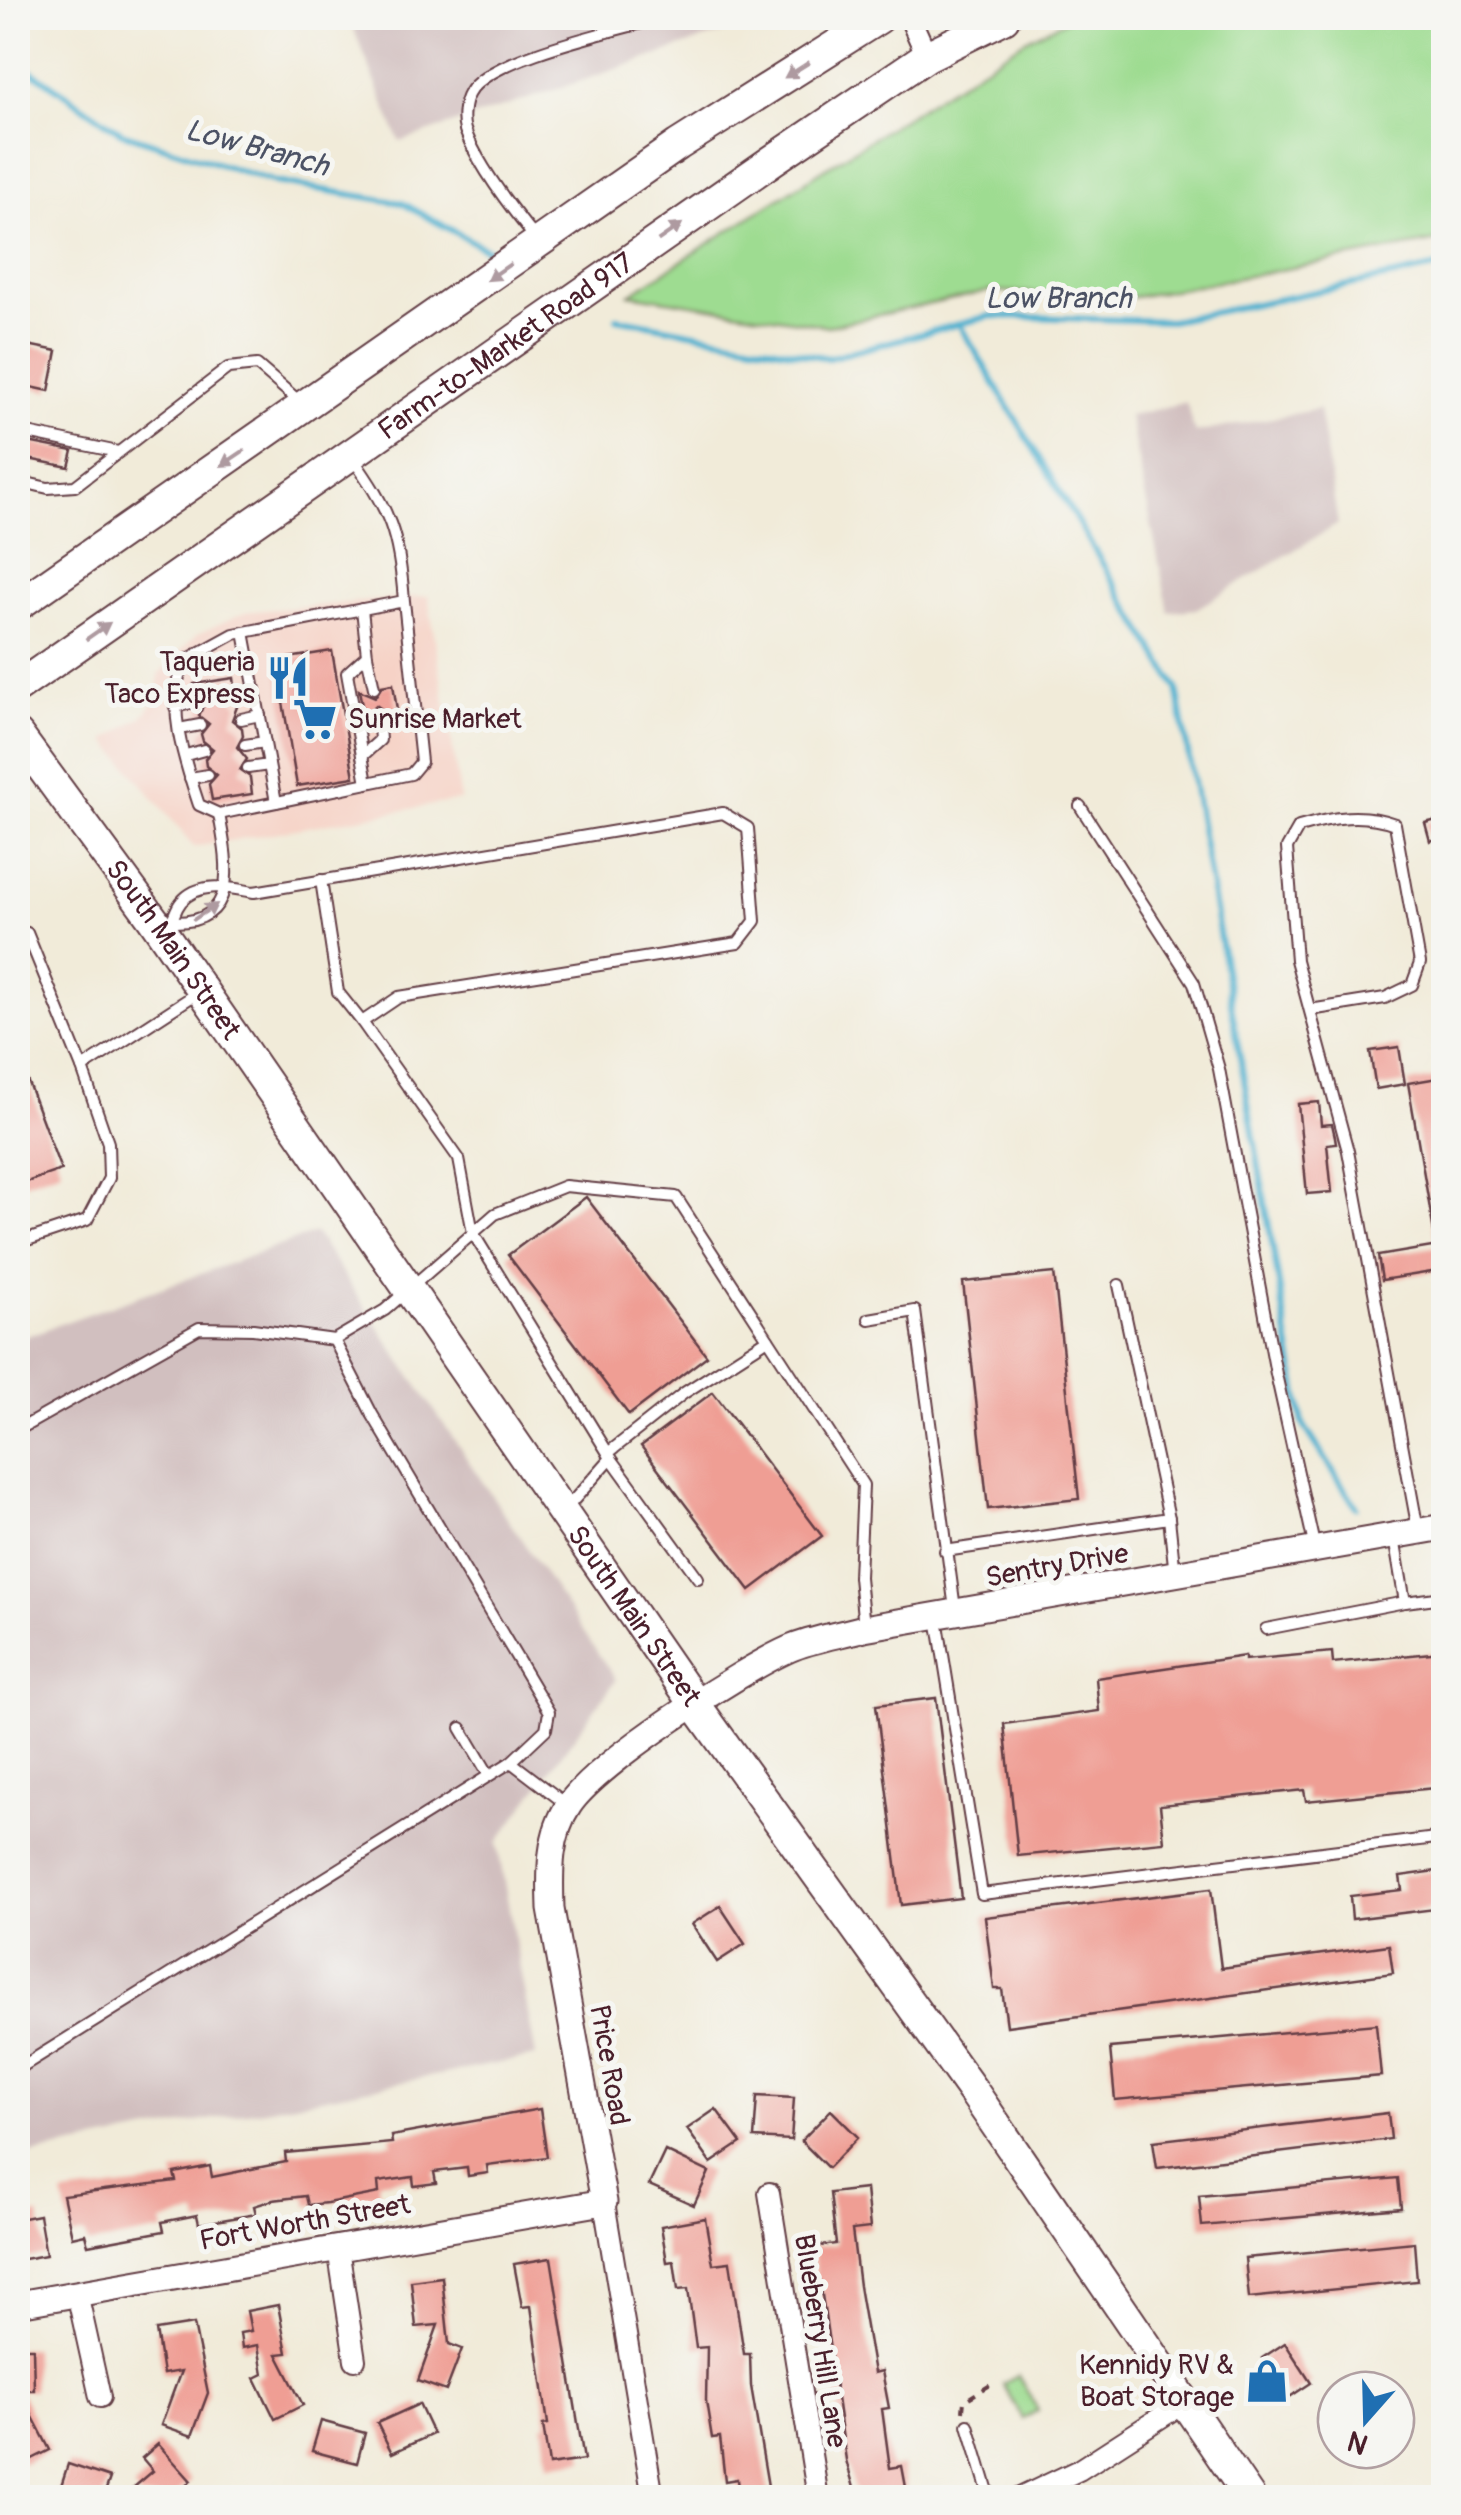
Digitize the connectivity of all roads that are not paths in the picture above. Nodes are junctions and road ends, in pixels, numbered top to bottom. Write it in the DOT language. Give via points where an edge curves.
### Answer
graph roads {
  1 [pos="660,18"];
  2 [pos="879,18"];
  3 [pos="910,18"];
  4 [pos="1004,18"];
  5 [pos="927,56"];
  6 [pos="539,243"];
  7 [pos="306,407"];
  8 [pos="18,431"];
  9 [pos="118,452"];
  10 [pos="351,455"];
  11 [pos="18,481"];
  12 [pos="404,601"];
  13 [pos="18,606"];
  14 [pos="362,609"];
  15 [pos="244,632"];
  16 [pos="368,655"];
  17 [pos="18,687"];
  18 [pos="374,688"];
  19 [pos="255,692"];
  20 [pos="237,695"];
  21 [pos="196,702"];
  22 [pos="176,707"];
  23 [pos="378,714"];
  24 [pos="260,716"];
  25 [pos="241,719"];
  26 [pos="200,725"];
  27 [pos="178,728"];
  28 [pos="18,735"];
  29 [pos="265,742"];
  30 [pos="245,745"];
  31 [pos="204,750"];
  32 [pos="186,755"];
  33 [pos="362,756"];
  34 [pos="269,766"];
  35 [pos="248,768"];
  36 [pos="208,775"];
  37 [pos="190,778"];
  38 [pos="367,783"];
  39 [pos="276,802"];
  40 [pos="1080,806"];
  41 [pos="219,814"];
  42 [pos="321,880"];
  43 [pos="224,888"];
  44 [pos="168,927"];
  45 [pos="18,930"];
  46 [pos="200,991"];
  47 [pos="1310,1010"];
  48 [pos="362,1022"];
  49 [pos="82,1068"];
  50 [pos="472,1233"];
  51 [pos="18,1244"];
  52 [pos="1120,1285"];
  53 [pos="410,1288"];
  54 [pos="869,1319"];
  55 [pos="768,1339"];
  56 [pos="334,1340"];
  57 [pos="18,1430"];
  58 [pos="610,1456"];
  59 [pos="564,1511"];
  60 [pos="1169,1518"];
  61 [pos="1418,1531"];
  62 [pos="1315,1550"];
  63 [pos="946,1551"];
  64 [pos="1175,1576"];
  65 [pos="698,1578"];
  66 [pos="1444,1597"];
  67 [pos="1405,1602"];
  68 [pos="947,1616"];
  69 [pos="864,1628"];
  70 [pos="1266,1629"];
  71 [pos="695,1704"];
  72 [pos="461,1728"];
  73 [pos="511,1762"];
  74 [pos="489,1776"];
  75 [pos="568,1805"];
  76 [pos="1444,1837"];
  77 [pos="18,2069"];
  78 [pos="768,2193"];
  79 [pos="604,2202"];
  80 [pos="338,2248"];
  81 [pos="77,2293"];
  82 [pos="18,2304"];
  83 [pos="356,2360"];
  84 [pos="100,2398"];
  85 [pos="1183,2403"];
  86 [pos="968,2425"];
  87 [pos="653,2498"];
  88 [pos="818,2498"];
  89 [pos="990,2498"];
  90 [pos="1020,2498"];
  91 [pos="1250,2498"];
  1 -- 6 [label="lane" via="495,70 469,91 465,130"];
  2 -- 6 [label="main road, one-way" via="678,145"];
  3 -- 5 [label="street"];
  4 -- 5 [label="main road, Farm-to-Market Road 917"];
  10 -- 5 [label="main road, Farm-to-Market Road 917, one-way"];
  6 -- 7 [label="main road, one-way"];
  7 -- 9 [label="lane" via="257,365 228,368"];
  7 -- 13 [label="main road, one-way"];
  8 -- 9 [label="lane"];
  9 -- 11 [label="lane" via="76,486"];
  10 -- 12 [label="lane" via="387,506"];
  17 -- 10 [label="main road, Farm-to-Market Road 917, one-way"];
  12 -- 14 [label="lane"];
  12 -- 38 [label="lane" via="420,762 411,774"];
  14 -- 15 [label="lane"];
  14 -- 16 [label="lane"];
  15 -- 19 [label="lane"];
  15 -- 22 [label="lane" via="183,662"];
  16 -- 18 [label="lane"];
  16 -- 33 [label="lane" via="347,672"];
  19 -- 20 [label="lane"];
  19 -- 24 [label="lane"];
  21 -- 22 [label="lane"];
  22 -- 27 [label="lane"];
  23 -- 33 [label="lane" via="380,740"];
  24 -- 25 [label="lane"];
  24 -- 29 [label="lane"];
  26 -- 27 [label="lane"];
  27 -- 32 [label="lane"];
  28 -- 44 [label="main road, South Main Street"];
  29 -- 30 [label="lane"];
  29 -- 34 [label="lane"];
  31 -- 32 [label="lane"];
  32 -- 37 [label="lane"];
  33 -- 38 [label="lane"];
  34 -- 35 [label="lane"];
  34 -- 39 [label="lane"];
  36 -- 37 [label="lane"];
  37 -- 41 [label="lane" via="199,805"];
  38 -- 39 [label="lane"];
  39 -- 41 [label="lane"];
  40 -- 62 [label="lane" via="1194,983 1219,1069"];
  41 -- 43 [label="lane" via="230,874"];
  42 -- 43 [label="lane" via="254,892"];
  42 -- 48 [label="lane" via="338,992"];
  42 -- 48 [label="lane" via="723,813 748,828 756,922 738,943 399,997"];
  44 -- 43 [label="lane, one-way" via="194,922 218,905"];
  43 -- 44 [label="lane" via="202,888 180,902"];
  44 -- 46 [label="main road, South Main Street"];
  45 -- 49 [label="lane" via="27,933"];
  46 -- 49 [label="lane"];
  46 -- 53 [label="main road, South Main Street"];
  47 -- 47 [label="lane" via="1296,960 1287,848 1299,827 1318,821 1367,814 1395,824 1420,964 1412,985 1385,998"];
  47 -- 61 [label="lane" via="1348,1150"];
  48 -- 50 [label="lane" via="459,1159"];
  49 -- 51 [label="lane" via="108,1143 109,1178 87,1220"];
  50 -- 53 [label="lane"];
  50 -- 55 [label="lane" via="495,1214 565,1186 676,1197"];
  50 -- 58 [label="lane"];
  52 -- 60 [label="lane"];
  53 -- 56 [label="lane"];
  53 -- 59 [label="main road, South Main Street"];
  54 -- 63 [label="lane" via="915,1310"];
  55 -- 58 [label="lane" via="684,1393"];
  55 -- 69 [label="lane" via="863,1485"];
  56 -- 57 [label="lane" via="198,1328"];
  56 -- 73 [label="lane" via="549,1712 546,1729"];
  58 -- 59 [label="lane"];
  58 -- 65 [label="lane"];
  59 -- 71 [label="main road, South Main Street"];
  60 -- 63 [label="lane"];
  60 -- 64 [label="lane"];
  61 -- 62 [label="street, Sentry Drive"];
  61 -- 67 [label="lane"];
  62 -- 64 [label="street, Sentry Drive"];
  63 -- 68 [label="lane"];
  64 -- 68 [label="street, Sentry Drive"];
  66 -- 67 [label="lane"];
  67 -- 70 [label="lane"];
  68 -- 69 [label="street, Sentry Drive"];
  68 -- 76 [label="lane" via="982,1894"];
  69 -- 71 [label="street, Sentry Drive" via="790,1649"];
  71 -- 75 [label="street, Price Road" via="590,1780"];
  71 -- 85 [label="main road, South Main Street" via="976,2094"];
  72 -- 74 [label="lane"];
  73 -- 74 [label="lane"];
  73 -- 75 [label="lane"];
  74 -- 77 [label="lane"];
  75 -- 79 [label="street, Price Road" via="556,1831 551,1909"];
  78 -- 88 [label="street, Blueberry Hill Lane"];
  79 -- 80 [label="street, Fort Worth Street"];
  79 -- 87 [label="street, Price Road"];
  80 -- 81 [label="street, Fort Worth Street"];
  80 -- 83 [label="street"];
  81 -- 82 [label="street, Fort Worth Street"];
  81 -- 84 [label="street"];
  85 -- 90 [label="street" via="1079,2470"];
  85 -- 91 [label="main road, South Main Street"];
  86 -- 89 [label="lane"];
}
